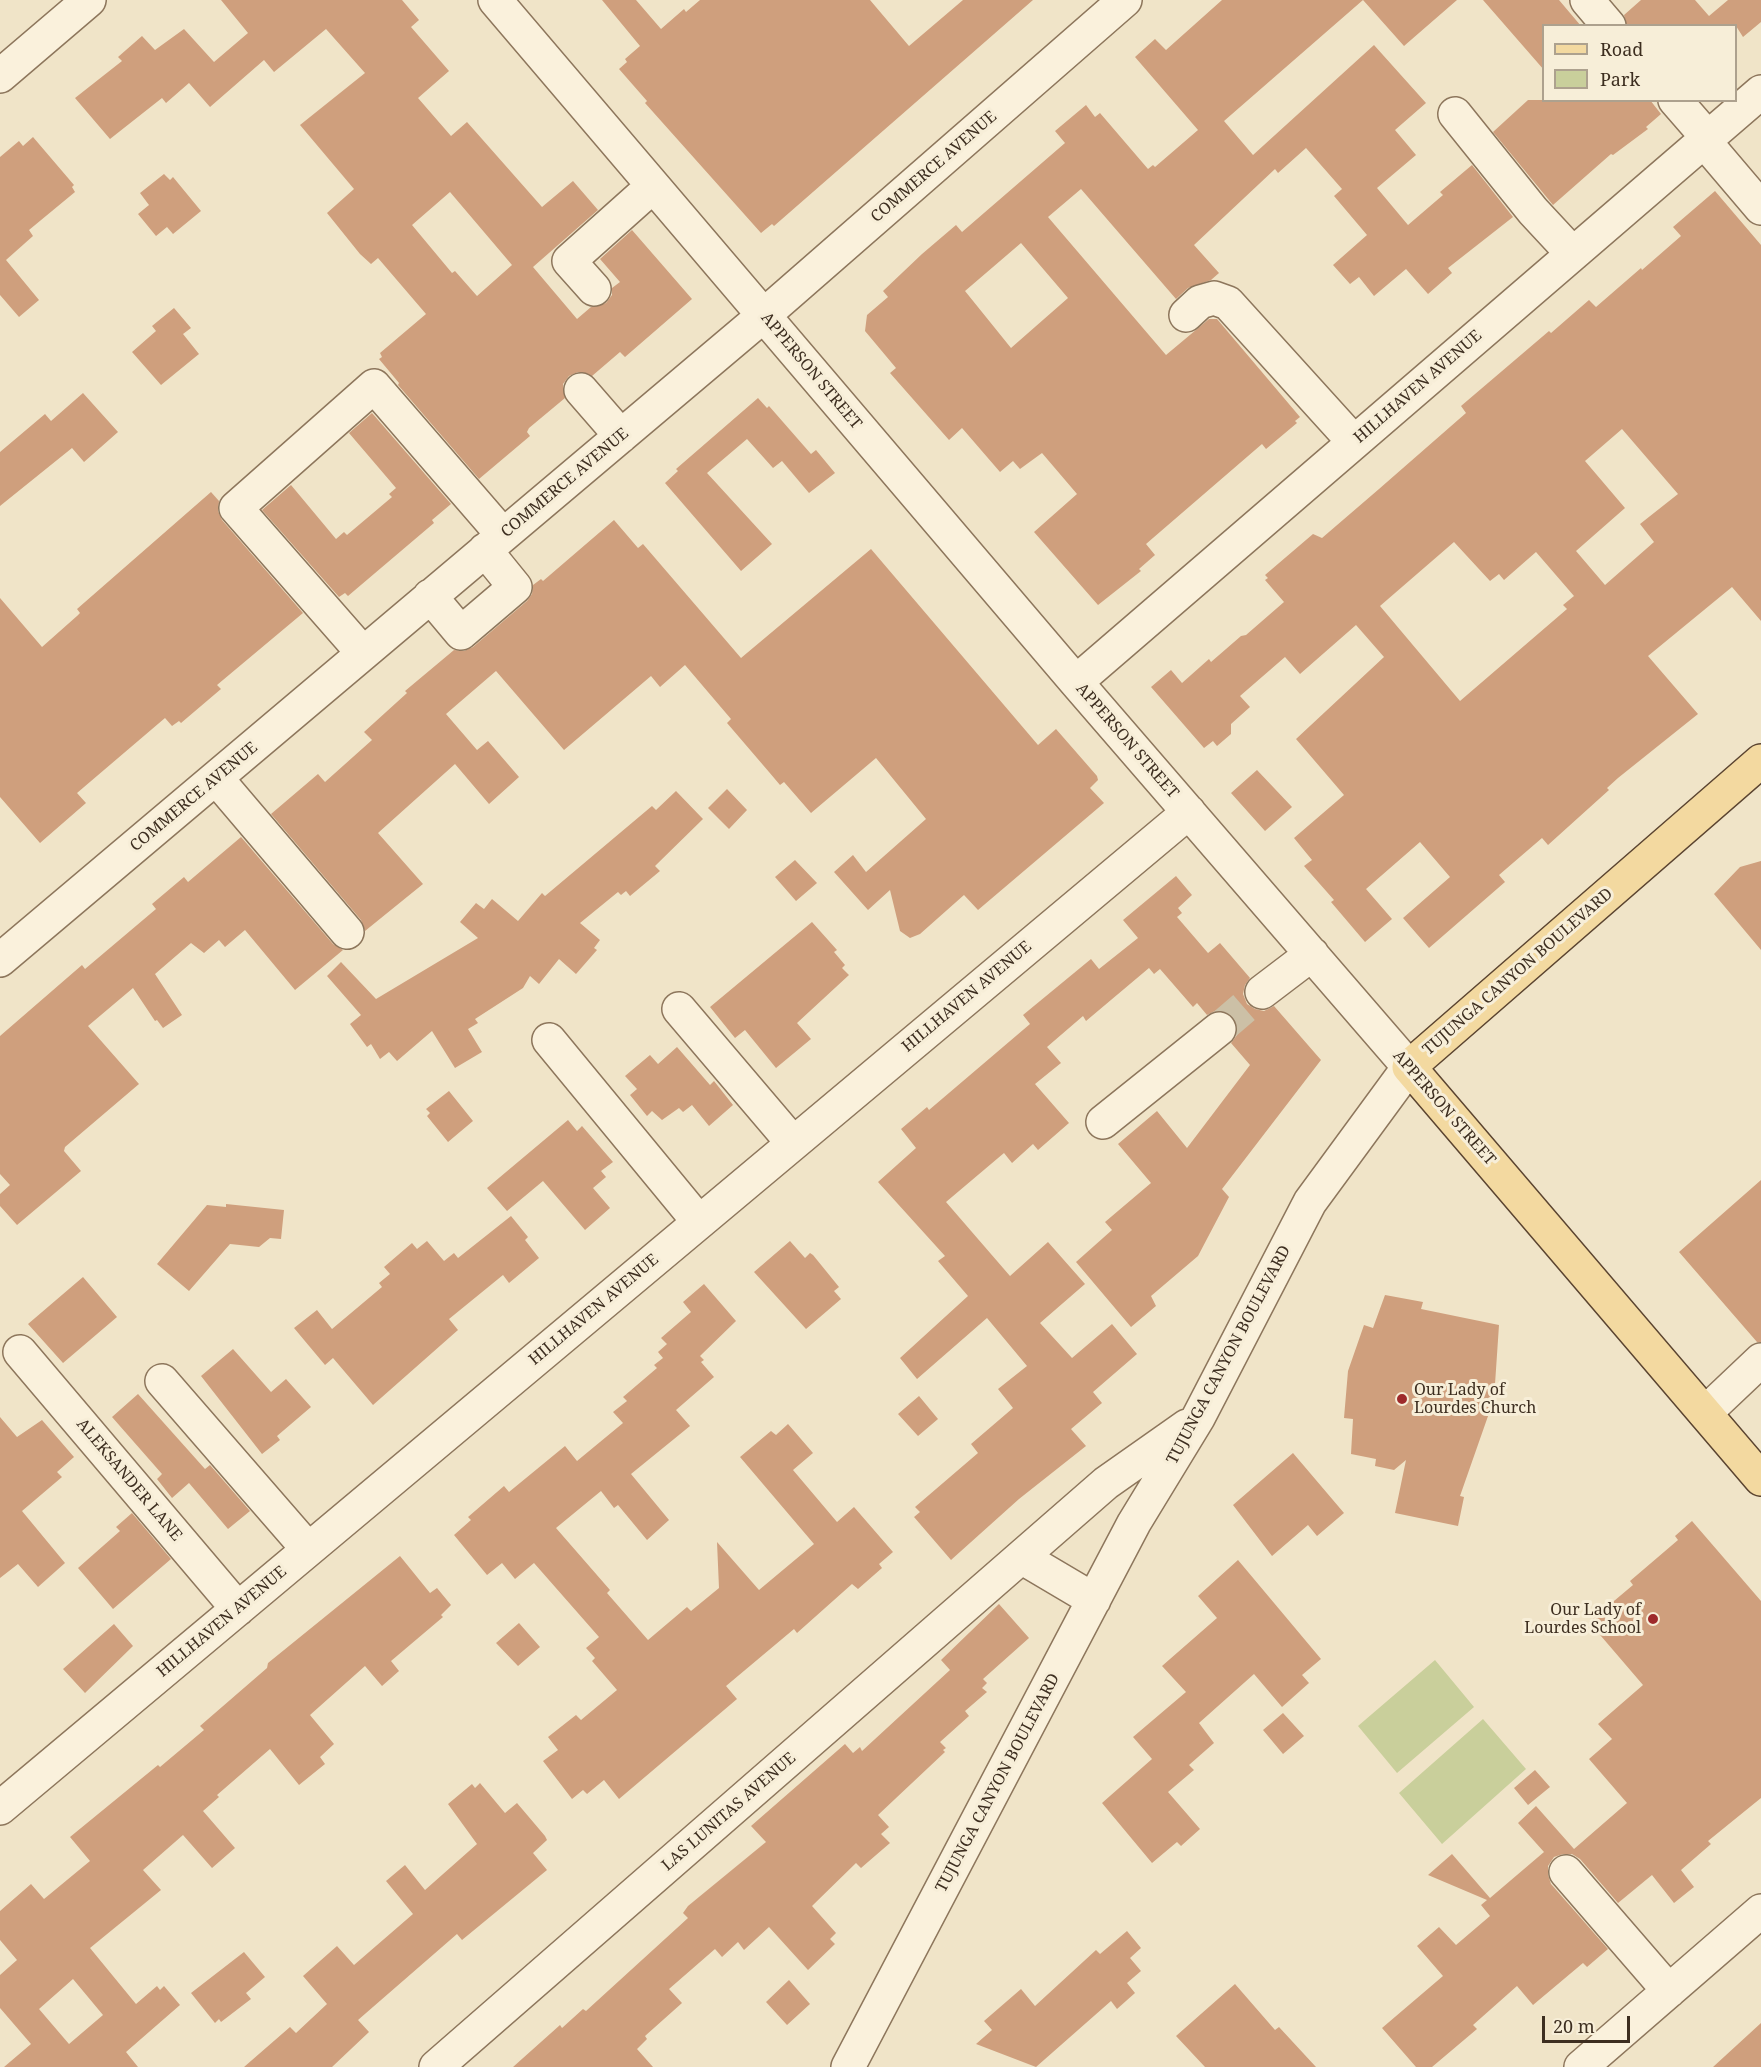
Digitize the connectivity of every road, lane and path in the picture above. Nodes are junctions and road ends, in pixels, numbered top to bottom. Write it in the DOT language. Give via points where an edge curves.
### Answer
graph roads {
  1 [pos="89,0"];
  2 [pos="495,0"];
  3 [pos="1125,0"];
  4 [pos="1587,0"];
  5 [pos="1608,24"];
  6 [pos="0,76"];
  7 [pos="1761,92"];
  8 [pos="1677,102"];
  9 [pos="1455,114"];
  10 [pos="1706,140"];
  11 [pos="653,186"];
  12 [pos="1761,208"];
  13 [pos="1573,254"];
  14 [pos="594,289"];
  15 [pos="1186,315"];
  16 [pos="763,316"];
  17 [pos="581,390"];
  18 [pos="621,436"];
  19 [pos="1354,442"];
  20 [pos="494,542"];
  21 [pos="430,596"];
  22 [pos="363,653"];
  23 [pos="1076,682"];
  24 [pos="1761,761"];
  25 [pos="216,778"];
  26 [pos="1189,812"];
  27 [pos="347,932"];
  28 [pos="1312,954"];
  29 [pos="0,960"];
  30 [pos="1263,992"];
  31 [pos="679,1009"];
  32 [pos="1219,1029"];
  33 [pos="549,1040"];
  34 [pos="1409,1066"];
  35 [pos="1103,1122"];
  36 [pos="793,1143"];
  37 [pos="699,1222"];
  38 [pos="20,1352"];
  39 [pos="1761,1360"];
  40 [pos="162,1381"];
  41 [pos="1705,1413"];
  42 [pos="1198,1418"];
  43 [pos="1761,1479"];
  44 [pos="308,1549"];
  45 [pos="1023,1557"];
  46 [pos="1094,1599"];
  47 [pos="238,1609"];
  48 [pos="0,1808"];
  49 [pos="1566,1872"];
  50 [pos="1761,1911"];
  51 [pos="1669,1991"];
  52 [pos="436,2067"];
  53 [pos="848,2067"];
  54 [pos="1581,2067"];
  1 -- 6 [label="street"];
  2 -- 11 [label="street, APPERSON STREET"];
  3 -- 16 [label="street, COMMERCE AVENUE"];
  4 -- 5 [label="street"];
  7 -- 10 [label="street, HILLHAVEN AVENUE"];
  8 -- 10 [label="street"];
  9 -- 13 [label="street"];
  10 -- 12 [label="street"];
  10 -- 13 [label="street, HILLHAVEN AVENUE"];
  11 -- 14 [label="street" via="569,261"];
  11 -- 16 [label="street, APPERSON STREET"];
  13 -- 19 [label="street, HILLHAVEN AVENUE"];
  15 -- 19 [label="street" via="1200,302 1214,298 1228,303"];
  16 -- 18 [label="street, COMMERCE AVENUE"];
  16 -- 23 [label="street, APPERSON STREET"];
  17 -- 18 [label="street"];
  18 -- 20 [label="street, COMMERCE AVENUE"];
  19 -- 23 [label="street, HILLHAVEN AVENUE"];
  20 -- 21 [label="street, COMMERCE AVENUE"];
  20 -- 21 [label="street" via="515,587 461,633"];
  20 -- 22 [label="street" via="374,386 236,508"];
  21 -- 22 [label="street, COMMERCE AVENUE"];
  22 -- 25 [label="street, COMMERCE AVENUE"];
  23 -- 26 [label="street, APPERSON STREET"];
  24 -- 34 [label="main road, TUJUNGA CANYON BOULEVARD"];
  25 -- 27 [label="street"];
  25 -- 29 [label="street, COMMERCE AVENUE"];
  26 -- 28 [label="street, APPERSON STREET"];
  26 -- 36 [label="street, HILLHAVEN AVENUE"];
  28 -- 30 [label="street"];
  28 -- 34 [label="street, APPERSON STREET"];
  31 -- 36 [label="street"];
  32 -- 35 [label="street"];
  33 -- 37 [label="street"];
  34 -- 41 [label="main road, APPERSON STREET"];
  34 -- 42 [label="street, TUJUNGA CANYON BOULEVARD" via="1310,1202"];
  36 -- 37 [label="street, HILLHAVEN AVENUE"];
  37 -- 44 [label="street, HILLHAVEN AVENUE"];
  38 -- 47 [label="street, ALEKSANDER LANE"];
  39 -- 41 [label="street"];
  40 -- 44 [label="street"];
  41 -- 43 [label="main road, APPERSON STREET"];
  42 -- 45 [label="street, LAS LUNITAS AVENUE" via="1106,1483"];
  42 -- 46 [label="street, TUJUNGA CANYON BOULEVARD" via="1134,1523"];
  44 -- 47 [label="street, HILLHAVEN AVENUE"];
  45 -- 46 [label="street"];
  45 -- 52 [label="street, LAS LUNITAS AVENUE"];
  46 -- 53 [label="street, TUJUNGA CANYON BOULEVARD"];
  47 -- 48 [label="street, HILLHAVEN AVENUE"];
  49 -- 51 [label="street"];
  50 -- 51 [label="street"];
  51 -- 54 [label="street"];
}
